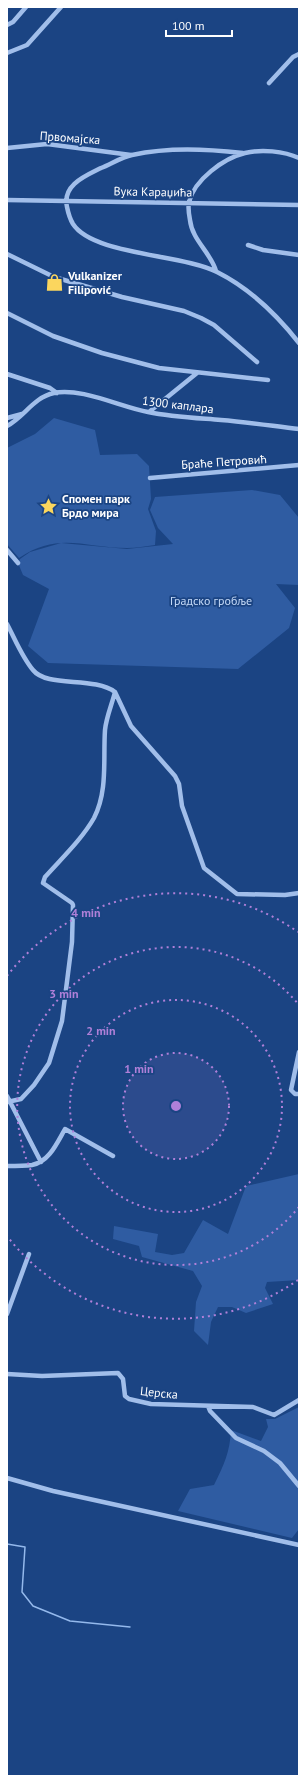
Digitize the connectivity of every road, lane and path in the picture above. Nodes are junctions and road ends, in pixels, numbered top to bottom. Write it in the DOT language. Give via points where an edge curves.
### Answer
graph roads {
  1 [pos="26,7"];
  2 [pos="61,7"];
  3 [pos="7,24"];
  4 [pos="7,53"];
  5 [pos="299,54"];
  6 [pos="269,83"];
  7 [pos="7,148"];
  8 [pos="243,154"];
  9 [pos="130,155"];
  10 [pos="299,158"];
  11 [pos="7,200"];
  12 [pos="65,201"];
  13 [pos="189,202"];
  14 [pos="299,205"];
  15 [pos="248,245"];
  16 [pos="7,254"];
  17 [pos="299,254"];
  18 [pos="216,272"];
  19 [pos="7,312"];
  20 [pos="299,343"];
  21 [pos="257,362"];
  22 [pos="197,372"];
  23 [pos="7,374"];
  24 [pos="268,380"];
  25 [pos="57,393"];
  26 [pos="149,412"];
  27 [pos="24,413"];
  28 [pos="7,418"];
  29 [pos="7,426"];
  30 [pos="299,429"];
  31 [pos="299,465"];
  32 [pos="150,478"];
  33 [pos="7,550"];
  34 [pos="18,563"];
  35 [pos="7,624"];
  36 [pos="115,692"];
  37 [pos="299,892"];
  38 [pos="299,1052"];
  39 [pos="299,1094"];
  40 [pos="7,1096"];
  41 [pos="9,1101"];
  42 [pos="113,1156"];
  43 [pos="41,1162"];
  44 [pos="7,1166"];
  45 [pos="29,1254"];
  46 [pos="7,1314"];
  47 [pos="7,1374"];
  48 [pos="299,1400"];
  49 [pos="208,1406"];
  50 [pos="7,1478"];
  51 [pos="299,1486"];
  52 [pos="299,1545"];
  1 -- 3 [label="street" via="13,22"];
  2 -- 4 [label="street" via="27,45"];
  5 -- 6 [label="street" via="293,57"];
  7 -- 9 [label="street, Првомајска" via="46,144"];
  8 -- 9 [label="street" via="177,149"];
  8 -- 10 [label="street" via="269,152 290,154"];
  8 -- 13 [label="street" via="203,177"];
  9 -- 12 [label="street" via="82,177 67,193"];
  11 -- 12 [label="street, Вука Караџића"];
  12 -- 13 [label="street, Вука Караџића"];
  12 -- 18 [label="street" via="74,225 85,235 110,246 184,261"];
  13 -- 14 [label="street, Вука Караџића"];
  13 -- 18 [label="street" via="190,222 195,236"];
  15 -- 17 [label="street" via="262,250"];
  16 -- 21 [label="street" via="54,277 122,297 184,311 201,318 219,329"];
  18 -- 20 [label="street" via="240,286 261,303"];
  19 -- 22 [label="street" via="53,336 102,353 159,368"];
  22 -- 24 [label="street"];
  22 -- 26 [label="street"];
  23 -- 25 [label="street" via="50,388"];
  25 -- 26 [label="street, 1300 каплара" via="76,393"];
  25 -- 27 [label="street" via="44,397"];
  26 -- 30 [label="street, 1300 каплара"];
  27 -- 28 [label="street"];
  27 -- 29 [label="street"];
  31 -- 32 [label="street, Браће Петровић"];
  33 -- 34 [label="street"];
  35 -- 36 [label="street" via="33,671 42,678 91,683"];
  36 -- 37 [label="street" via="131,726 175,776 182,806 204,868 237,894 285,895"];
  36 -- 41 [label="street" via="105,729 104,771 94,816 86,830 45,877 44,883 73,905 72,942 62,1020 49,1063 21,1099"];
  38 -- 39 [label="street" via="291,1090"];
  40 -- 41 [label="street"];
  41 -- 43 [label="street"];
  42 -- 43 [label="street" via="65,1129 53,1150"];
  43 -- 44 [label="street"];
  45 -- 46 [label="street"];
  47 -- 49 [label="street, Церска" via="42,1376 118,1373 123,1379 125,1396 129,1399 151,1404"];
  48 -- 49 [label="street, Церска" via="274,1415 253,1407"];
  49 -- 51 [label="street" via="236,1438 276,1460"];
  50 -- 52 [label="street" via="53,1491"];
}
